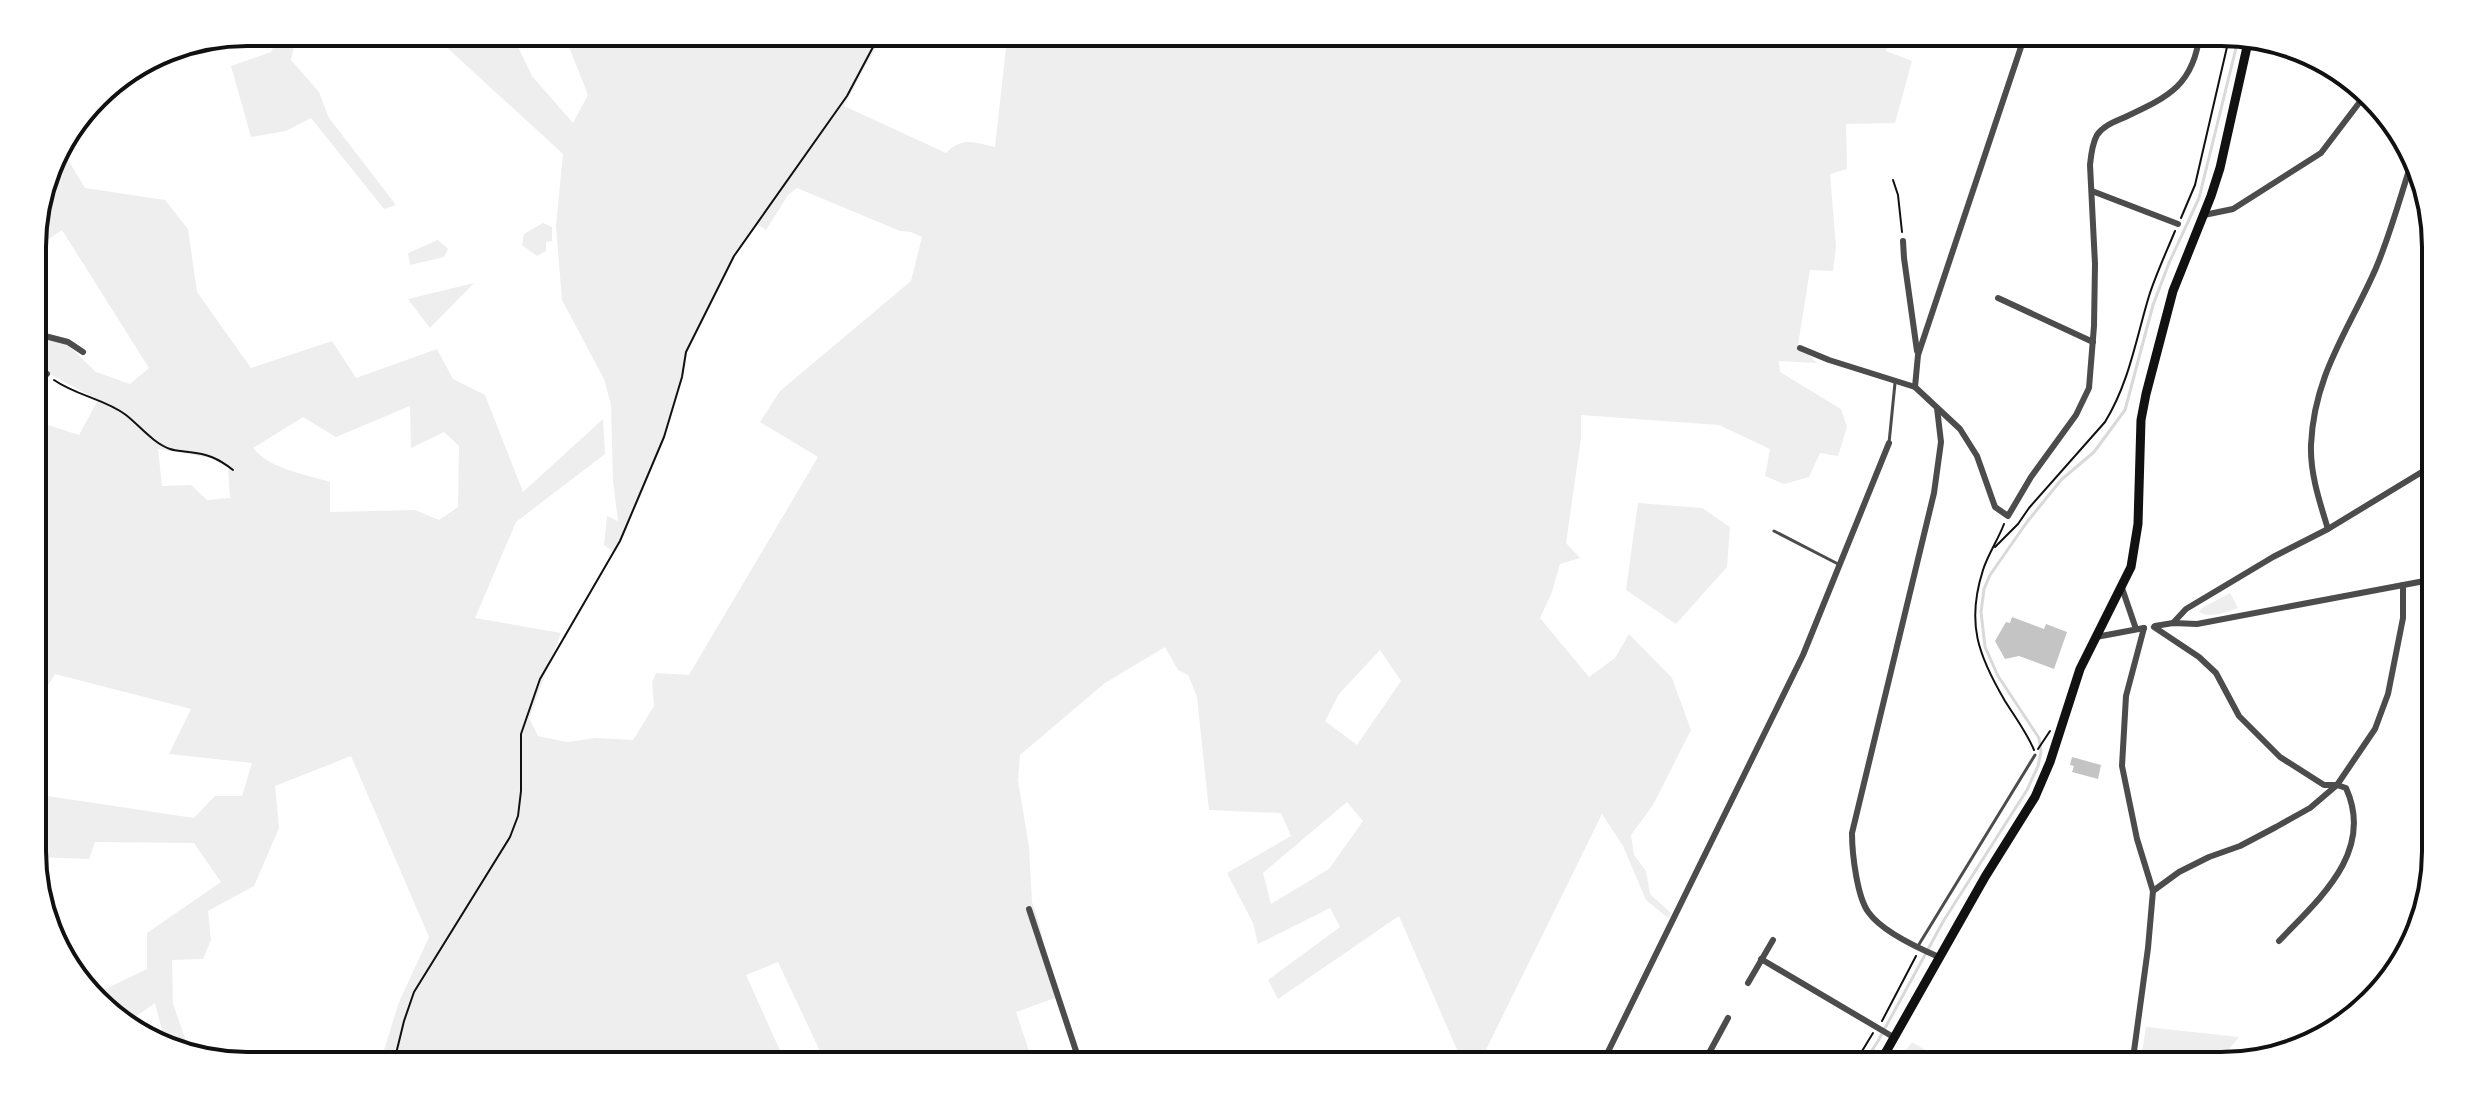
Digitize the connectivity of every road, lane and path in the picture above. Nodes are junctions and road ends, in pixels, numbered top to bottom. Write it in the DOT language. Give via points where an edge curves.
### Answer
graph roads {
  1 [pos="874,46"];
  2 [pos="2021,46"];
  3 [pos="2198,46"];
  4 [pos="2227,46"];
  5 [pos="2247,48"];
  6 [pos="2360,103"];
  7 [pos="2408,173"];
  8 [pos="1893,180"];
  9 [pos="2092,191"];
  10 [pos="2204,215"];
  11 [pos="2178,224"];
  12 [pos="1903,241"];
  13 [pos="1998,298"];
  14 [pos="46,336"];
  15 [pos="2093,342"];
  16 [pos="1800,348"];
  17 [pos="83,352"];
  18 [pos="1918,355"];
  19 [pos="47,374"];
  20 [pos="1895,380"];
  21 [pos="1915,387"];
  22 [pos="1937,408"];
  23 [pos="1889,443"];
  24 [pos="233,470"];
  25 [pos="2422,472"];
  26 [pos="2008,516"];
  27 [pos="2328,529"];
  28 [pos="1774,531"];
  29 [pos="1995,547"];
  30 [pos="1840,565"];
  31 [pos="2422,581"];
  32 [pos="2403,585"];
  33 [pos="2122,588"];
  34 [pos="2173,623"];
  35 [pos="2154,627"];
  36 [pos="2140,628"];
  37 [pos="2096,637"];
  38 [pos="2044,739"];
  39 [pos="2035,755"];
  40 [pos="2337,785"];
  41 [pos="2153,891"];
  42 [pos="1029,909"];
  43 [pos="1773,940"];
  44 [pos="2279,941"];
  45 [pos="1920,948"];
  46 [pos="1935,956"];
  47 [pos="1761,959"];
  48 [pos="1748,983"];
  49 [pos="1728,1018"];
  50 [pos="1879,1028"];
  51 [pos="1892,1036"];
  52 [pos="396,1052"];
  53 [pos="1076,1052"];
  54 [pos="1608,1052"];
  55 [pos="1711,1052"];
  56 [pos="1863,1052"];
  57 [pos="1885,1052"];
  58 [pos="2134,1052"];
  1 -- 52 [label="path" via="847,96 734,256 686,352 664,437 640,498 540,679 521,734 521,791 510,837 414,992"];
  2 -- 18 [label="street"];
  3 -- 9 [label="street" via="2195,61 2168,96 2099,132 2091,153"];
  4 -- 11 [label="path" via="2195,185"];
  5 -- 10 [label="main road"];
  6 -- 10 [label="street" via="2321,153 2233,209"];
  7 -- 27 [label="street" via="2376,267 2319,389 2311,447"];
  8 -- 12 [label="path"];
  9 -- 11 [label="street"];
  9 -- 15 [label="street"];
  10 -- 33 [label="main road" via="2173,291 2146,394 2137,533"];
  11 -- 29 [label="path" via="2113,409"];
  12 -- 18 [label="street"];
  13 -- 15 [label="street"];
  14 -- 17 [label="street"];
  15 -- 26 [label="street" via="2084,400"];
  16 -- 20 [label="street"];
  18 -- 21 [label="street"];
  19 -- 24 [label="path" via="124,413 157,442 219,458"];
  20 -- 21 [label="street"];
  20 -- 23 [label="lane"];
  21 -- 22 [label="street"];
  22 -- 26 [label="street" via="1960,429 1977,456 1995,507"];
  22 -- 45 [label="street" via="1941,442 1934,493 1852,833 1870,916"];
  23 -- 30 [label="street"];
  25 -- 27 [label="street"];
  26 -- 29 [label="path"];
  27 -- 34 [label="street" via="2186,609"];
  28 -- 30 [label="lane"];
  29 -- 39 [label="path" via="1979,587 1977,643"];
  30 -- 54 [label="street" via="1803,655"];
  31 -- 32 [label="street"];
  32 -- 34 [label="street" via="2197,624"];
  32 -- 40 [label="street" via="2403,618 2388,694 2375,729"];
  33 -- 36 [label="street"];
  33 -- 37 [label="main road"];
  34 -- 35 [label="street"];
  35 -- 36 [label="street"];
  35 -- 40 [label="street" via="2216,673 2239,716 2280,757 2324,785"];
  36 -- 37 [label="street"];
  36 -- 41 [label="street" via="2126,696 2122,766"];
  37 -- 46 [label="main road" via="2035,797"];
  38 -- 39 [label="path"];
  39 -- 45 [label="lane"];
  40 -- 41 [label="street" via="2310,808 2179,872"];
  40 -- 44 [label="street" via="2346,788 2353,803 2351,852"];
  41 -- 58 [label="street"];
  42 -- 53 [label="street"];
  43 -- 47 [label="street"];
  45 -- 46 [label="street"];
  45 -- 50 [label="path"];
  46 -- 51 [label="main road"];
  47 -- 48 [label="street"];
  47 -- 50 [label="street"];
  49 -- 55 [label="street"];
  50 -- 51 [label="street"];
  50 -- 56 [label="path"];
  51 -- 57 [label="main road"];
}
